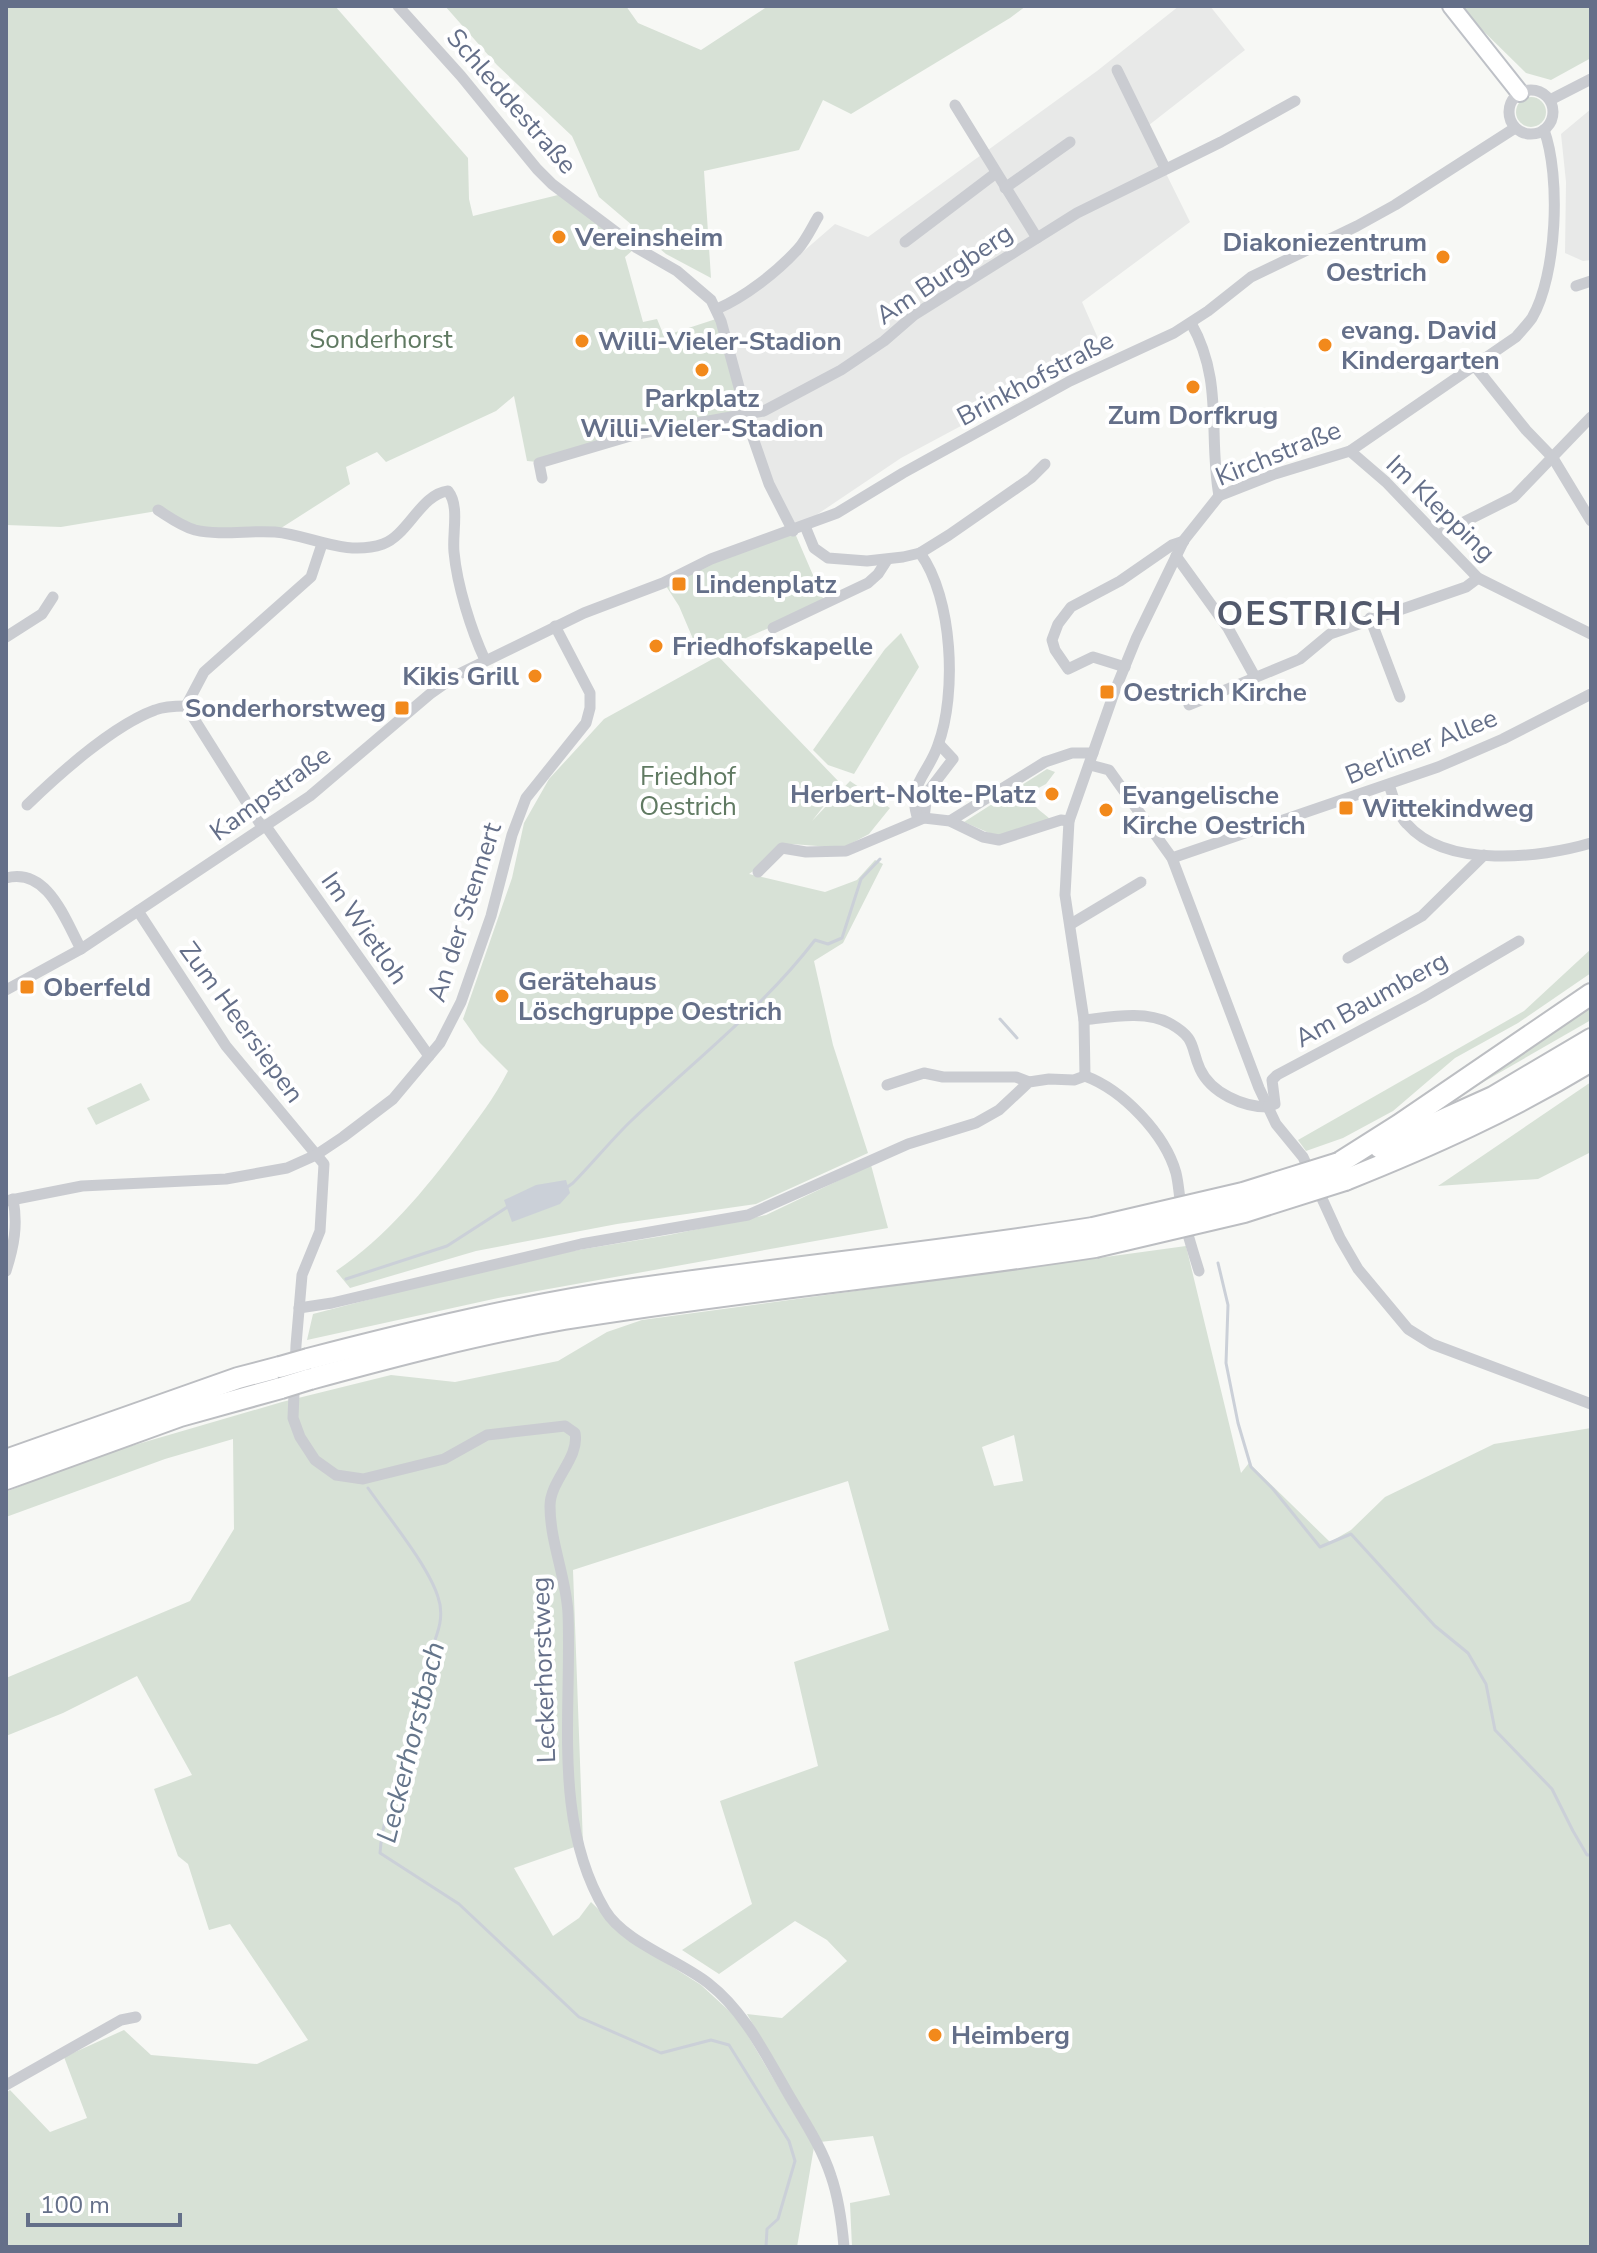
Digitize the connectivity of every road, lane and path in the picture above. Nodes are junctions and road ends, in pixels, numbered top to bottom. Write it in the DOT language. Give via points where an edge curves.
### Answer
graph roads {
  1 [pos="398,6"];
  2 [pos="1451,6"];
  3 [pos="1117,70"];
  4 [pos="1591,79"];
  5 [pos="1520,93"];
  6 [pos="1550,100"];
  7 [pos="1295,101"];
  8 [pos="955,105"];
  9 [pos="1515,128"];
  10 [pos="1544,130"];
  11 [pos="1070,142"];
  12 [pos="1165,168"];
  13 [pos="996,173"];
  14 [pos="1005,188"];
  15 [pos="818,217"];
  16 [pos="1037,238"];
  17 [pos="905,242"];
  18 [pos="1591,281"];
  19 [pos="1576,286"];
  20 [pos="717,309"];
  21 [pos="1191,323"];
  22 [pos="1474,365"];
  23 [pos="747,416"];
  24 [pos="1591,417"];
  25 [pos="1350,451"];
  26 [pos="1553,458"];
  27 [pos="1045,464"];
  28 [pos="542,478"];
  29 [pos="1219,496"];
  30 [pos="158,510"];
  31 [pos="1590,515"];
  32 [pos="799,528"];
  33 [pos="1438,535"];
  34 [pos="1184,540"];
  35 [pos="322,544"];
  36 [pos="920,553"];
  37 [pos="1176,556"];
  38 [pos="887,560"];
  39 [pos="1478,578"];
  40 [pos="53,597"];
  41 [pos="1370,618"];
  42 [pos="555,626"];
  43 [pos="773,628"];
  44 [pos="1591,634"];
  45 [pos="6,637"];
  46 [pos="485,660"];
  47 [pos="1125,667"];
  48 [pos="1255,677"];
  49 [pos="1591,694"];
  50 [pos="1400,697"];
  51 [pos="1189,705"];
  52 [pos="186,706"];
  53 [pos="939,744"];
  54 [pos="1092,759"];
  55 [pos="1389,785"];
  56 [pos="27,805"];
  57 [pos="918,820"];
  58 [pos="950,821"];
  59 [pos="1069,821"];
  60 [pos="264,826"];
  61 [pos="1591,843"];
  62 [pos="1484,855"];
  63 [pos="1172,858"];
  64 [pos="758,872"];
  65 [pos="6,878"];
  66 [pos="1141,882"];
  67 [pos="138,911"];
  68 [pos="1071,924"];
  69 [pos="1519,941"];
  70 [pos="81,949"];
  71 [pos="1348,958"];
  72 [pos="6,990"];
  73 [pos="1591,994"];
  74 [pos="1084,1020"];
  75 [pos="1591,1039"];
  76 [pos="429,1056"];
  77 [pos="1591,1061"];
  78 [pos="1085,1076"];
  79 [pos="1029,1082"];
  80 [pos="887,1085"];
  81 [pos="1268,1107"];
  82 [pos="316,1155"];
  83 [pos="1342,1171"];
  84 [pos="10,1200"];
  85 [pos="1094,1237"];
  86 [pos="6,1271"];
  87 [pos="1199,1271"];
  88 [pos="682,1301"];
  89 [pos="299,1308"];
  90 [pos="585,1331"];
  91 [pos="405,1365"];
  92 [pos="354,1367"];
  93 [pos="309,1369"];
  94 [pos="280,1377"];
  95 [pos="238,1378"];
  96 [pos="188,1384"];
  97 [pos="1591,1404"];
  98 [pos="6,1460"];
  99 [pos="6,1479"];
  100 [pos="136,2017"];
  101 [pos="6,2085"];
  102 [pos="844,2247"];
  1 -- 20 [label="street, Schleddestraße" via="552,184 691,281"];
  2 -- 5 [label="street"];
  3 -- 12 [label="street"];
  4 -- 6 [label="street"];
  5 -- 6 [label="street" via="1539,91"];
  5 -- 9 [label="street" via="1509,107"];
  6 -- 10 [label="street" via="1553,116"];
  7 -- 12 [label="street, Am Burgberg"];
  8 -- 13 [label="street"];
  9 -- 10 [label="street" via="1529,134"];
  9 -- 21 [label="street, Brinkhofstraße" via="1395,205 1251,277"];
  10 -- 22 [label="street, Kirchstraße" via="1554,172 1545,281 1525,327"];
  11 -- 14 [label="street"];
  12 -- 16 [label="street, Am Burgberg"];
  13 -- 14 [label="street"];
  13 -- 17 [label="street"];
  14 -- 16 [label="street"];
  15 -- 20 [label="street" via="800,247 778,268"];
  16 -- 23 [label="street, Am Burgberg" via="914,315 841,370"];
  18 -- 19 [label="street"];
  20 -- 23 [label="street, Schleddestraße"];
  21 -- 29 [label="street" via="1212,379"];
  21 -- 32 [label="street, Brinkhofstraße" via="1070,381 837,513"];
  22 -- 25 [label="street, Kirchstraße"];
  22 -- 26 [label="street"];
  23 -- 28 [label="street, Am Burgberg" via="637,434 559,456 539,463"];
  23 -- 32 [label="street, Schleddestraße" via="769,484"];
  24 -- 26 [label="street"];
  25 -- 29 [label="street, Kirchstraße"];
  25 -- 33 [label="street, Im Klepping"];
  26 -- 31 [label="street"];
  26 -- 33 [label="street" via="1514,497"];
  27 -- 36 [label="street"];
  29 -- 34 [label="street, Kirchstraße"];
  30 -- 35 [label="street" via="196,530 278,532"];
  32 -- 38 [label="street, Schleddestraße" via="828,558"];
  32 -- 42 [label="street, Brinkhofstraße"];
  33 -- 39 [label="street, Im Klepping"];
  34 -- 37 [label="street, Kirchstraße"];
  34 -- 47 [label="street" via="1071,607 1053,633 1055,650 1068,669 1093,657"];
  35 -- 46 [label="street" via="381,544 448,491 454,552"];
  35 -- 52 [label="street" via="311,577 204,672"];
  36 -- 38 [label="street"];
  36 -- 53 [label="street" via="936,583 946,632 949,693"];
  37 -- 47 [label="street, Kirchstraße"];
  37 -- 48 [label="street"];
  38 -- 43 [label="street" via="868,583"];
  39 -- 41 [label="street" via="1466,587"];
  39 -- 44 [label="street, Im Klepping"];
  40 -- 45 [label="street" via="42,614"];
  41 -- 48 [label="street" via="1330,634 1300,659"];
  41 -- 50 [label="street"];
  42 -- 46 [label="street, Kampstraße"];
  42 -- 76 [label="street, An der Stennert" via="590,693 586,723 517,817 461,1002"];
  46 -- 60 [label="street, Kampstraße" via="430,694 321,788"];
  47 -- 54 [label="street, Kirchstraße"];
  48 -- 51 [label="street"];
  49 -- 55 [label="street, Berliner Allee" via="1473,753"];
  52 -- 56 [label="street" via="156,709 135,720 94,747"];
  52 -- 60 [label="street, Im Wietloh"];
  53 -- 57 [label="street" via="914,792"];
  53 -- 57 [label="street" via="953,759 927,793"];
  54 -- 58 [label="street" via="1072,753 1045,762"];
  54 -- 59 [label="street, Kirchstraße"];
  54 -- 63 [label="street" via="1109,770"];
  55 -- 62 [label="street" via="1404,821 1420,836"];
  55 -- 63 [label="street, Berliner Allee"];
  57 -- 58 [label="street"];
  57 -- 64 [label="street" via="846,851 782,848"];
  58 -- 59 [label="street" via="999,840"];
  59 -- 68 [label="street, Kirchstraße" via="1065,895"];
  60 -- 67 [label="street, Kampstraße"];
  60 -- 76 [label="street, Im Wietloh"];
  61 -- 62 [label="street" via="1542,854"];
  62 -- 71 [label="street" via="1422,916"];
  63 -- 81 [label="street"];
  65 -- 70 [label="street" via="26,877 45,886"];
  66 -- 68 [label="street"];
  67 -- 70 [label="street, Kampstraße"];
  67 -- 82 [label="street, Zum Heersiepen" via="226,1046"];
  68 -- 74 [label="street, Kirchstraße"];
  69 -- 81 [label="street, Am Baumberg" via="1277,1075 1272,1080 1275,1104"];
  70 -- 72 [label="street, Kampstraße"];
  73 -- 83 [label="highway" via="1399,1125"];
  74 -- 78 [label="street, Kirchstraße"];
  74 -- 81 [label="street" via="1142,1016 1171,1024 1194,1044 1200,1068 1216,1088 1251,1107"];
  75 -- 83 [label="highway" via="1493,1097"];
  76 -- 82 [label="street, An der Stennert" via="374,1116"];
  77 -- 83 [label="highway" via="1439,1143"];
  78 -- 79 [label="street"];
  78 -- 87 [label="street" via="1127,1100 1161,1143 1176,1172"];
  79 -- 80 [label="street" via="924,1073"];
  79 -- 89 [label="street" via="976,1123 908,1144 748,1215 581,1244"];
  81 -- 97 [label="street" via="1303,1157 1358,1269 1408,1329 1432,1344"];
  82 -- 84 [label="street, An der Stennert" via="266,1174 117,1182"];
  82 -- 89 [label="street, Leckerhorstweg" via="324,1164 322,1217 302,1275"];
  83 -- 85 [label="highway, bridge" via="1244,1212"];
  84 -- 86 [label="street" via="17,1217"];
  85 -- 88 [label="highway" via="1004,1261"];
  85 -- 93 [label="highway" via="967,1247 632,1289 452,1323"];
  88 -- 90 [label="highway"];
  88 -- 92 [label="highway" via="462,1339"];
  89 -- 102 [label="street, Leckerhorstweg" via="293,1418 315,1460 336,1475 363,1479 418,1467 487,1435 508,1431 565,1426 575,1433 550,1501 568,1612 567,1725 581,1848 612,1919 711,1985 741,2014 825,2159 838,2198"];
  91 -- 92 [label="highway"];
  92 -- 93 [label="highway"];
  93 -- 94 [label="highway, bridge"];
  94 -- 95 [label="highway"];
  94 -- 99 [label="highway"];
  95 -- 96 [label="highway"];
  95 -- 98 [label="highway"];
  100 -- 101 [label="street" via="121,2020"];
}
